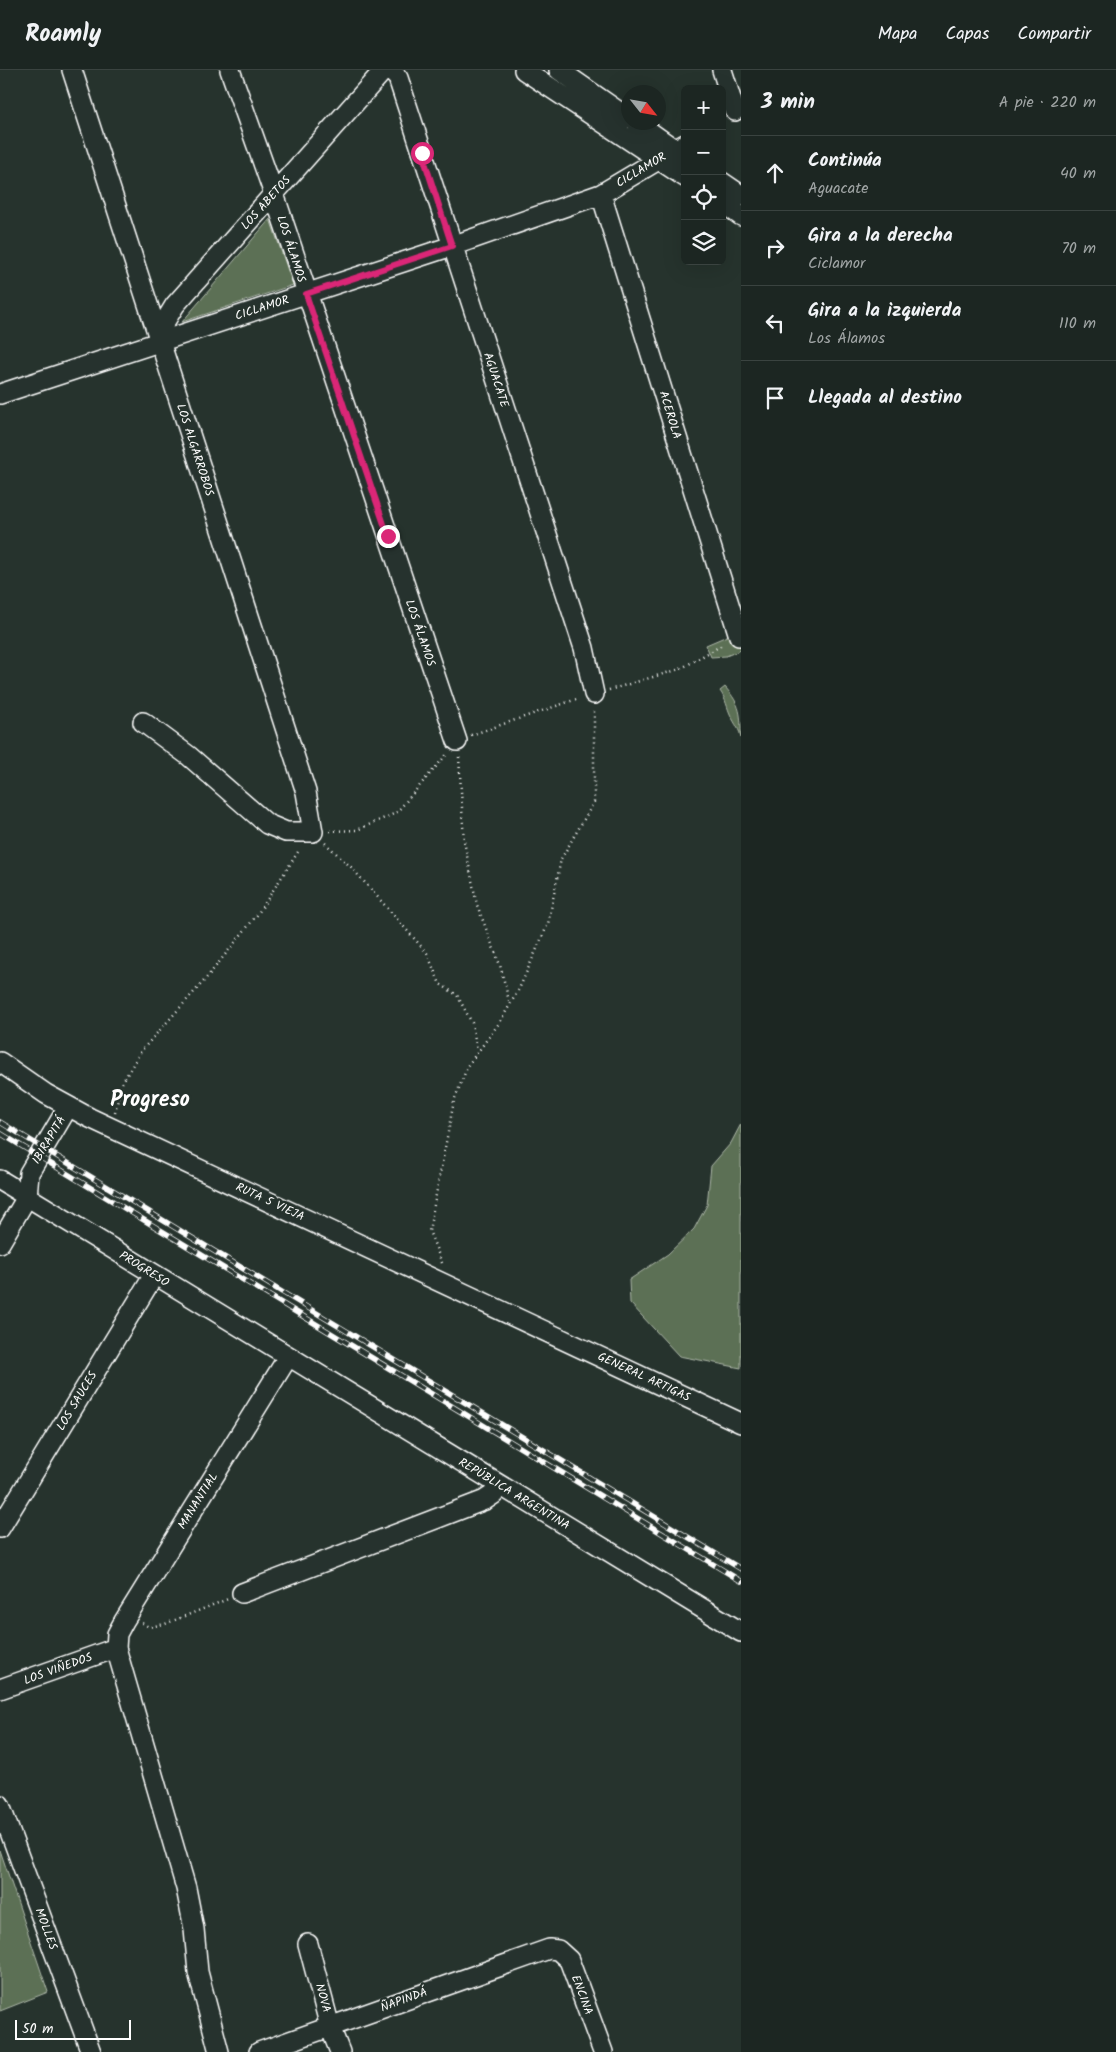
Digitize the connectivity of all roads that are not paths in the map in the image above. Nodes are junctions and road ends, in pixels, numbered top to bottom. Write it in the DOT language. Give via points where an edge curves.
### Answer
graph roads {
  1 [pos="72,70"];
  2 [pos="230,70"];
  3 [pos="384,70"];
  4 [pos="390,70"];
  5 [pos="524,70"];
  6 [pos="559,70"];
  7 [pos="722,70"];
  8 [pos="621,113"];
  9 [pos="733,113"];
  10 [pos="649,130"];
  11 [pos="681,149"];
  12 [pos="681,150"];
  13 [pos="658,159"];
  14 [pos="682,175"];
  15 [pos="726,185"];
  16 [pos="274,194"];
  17 [pos="601,194"];
  18 [pos="741,195"];
  19 [pos="726,205"];
  20 [pos="741,216"];
  21 [pos="452,246"];
  22 [pos="306,294"];
  23 [pos="158,342"];
  24 [pos="0,394"];
  25 [pos="739,636"];
  26 [pos="594,694"];
  27 [pos="143,722"];
  28 [pos="457,741"];
  29 [pos="0,1062"];
  30 [pos="68,1107"];
  31 [pos="29,1173"];
  32 [pos="1,1184"];
  33 [pos="27,1197"];
  34 [pos="0,1243"];
  35 [pos="154,1275"];
  36 [pos="546,1330"];
  37 [pos="288,1357"];
  38 [pos="741,1423"];
  39 [pos="497,1484"];
  40 [pos="0,1528"];
  41 [pos="242,1593"];
  42 [pos="741,1632"];
  43 [pos="116,1648"];
  44 [pos="0,1689"];
  45 [pos="0,1805"];
  46 [pos="308,1944"];
  47 [pos="549,1949"];
  48 [pos="330,2026"];
  49 [pos="91,2052"];
  50 [pos="219,2052"];
  51 [pos="259,2052"];
  52 [pos="340,2052"];
  53 [pos="603,2052"];
  1 -- 23 [label="street, LOS ALGARROBOS"];
  2 -- 16 [label="street, LOS ÁLAMOS"];
  3 -- 16 [label="street, LOS ABETOS"];
  4 -- 21 [label="street, AGUACATE" via="398,78"];
  5 -- 13 [label="street"];
  6 -- 8 [label="street"];
  7 -- 9 [label="street"];
  10 -- 11 [label="street"];
  12 -- 13 [label="street, CICLAMOR"];
  13 -- 14 [label="street"];
  13 -- 17 [label="street, CICLAMOR"];
  15 -- 18 [label="street"];
  16 -- 22 [label="street, LOS ÁLAMOS"];
  16 -- 23 [label="street, LOS ABETOS" via="175,305"];
  17 -- 21 [label="street, CICLAMOR"];
  17 -- 25 [label="street, ACEROLA"];
  19 -- 20 [label="street"];
  21 -- 22 [label="street, CICLAMOR"];
  21 -- 26 [label="street, AGUACATE" via="584,648"];
  22 -- 23 [label="street, CICLAMOR"];
  22 -- 28 [label="street, LOS ÁLAMOS"];
  23 -- 24 [label="street, CICLAMOR"];
  23 -- 27 [label="street, LOS ALGARROBOS" via="306,792 313,832 286,832 267,824 189,756"];
  29 -- 30 [label="street, RUTA 5 VIEJA"];
  30 -- 31 [label="street, IBIRAPITÁ"];
  30 -- 36 [label="street, RUTA 5 VIEJA"];
  31 -- 32 [label="street, IBIRAPITÁ"];
  31 -- 33 [label="street, IBIRAPITÁ"];
  32 -- 33 [label="street, PROGRESO"];
  33 -- 34 [label="street, IBIRAPITÁ"];
  33 -- 35 [label="street, PROGRESO"];
  35 -- 37 [label="street, PROGRESO"];
  35 -- 40 [label="street, LOS SAUCES"];
  36 -- 38 [label="street, GENERAL ARTIGAS"];
  37 -- 39 [label="street, REPÚBLICA ARGENTINA"];
  37 -- 43 [label="street, MANANTIAL" via="128,1614 117,1634"];
  39 -- 41 [label="street" via="494,1494 485,1500"];
  39 -- 42 [label="street, REPÚBLICA ARGENTINA"];
  43 -- 44 [label="street, LOS VIÑEDOS"];
  43 -- 50 [label="street" via="186,1888 198,1972"];
  45 -- 49 [label="street, MOLLES"];
  46 -- 48 [label="street, NOVA"];
  47 -- 48 [label="street, ÑAPINDÁ"];
  47 -- 53 [label="street, ENCINA" via="558,1950 569,1960"];
  48 -- 51 [label="street, ÑAPINDÁ"];
  48 -- 52 [label="street, NOVA"];
}
